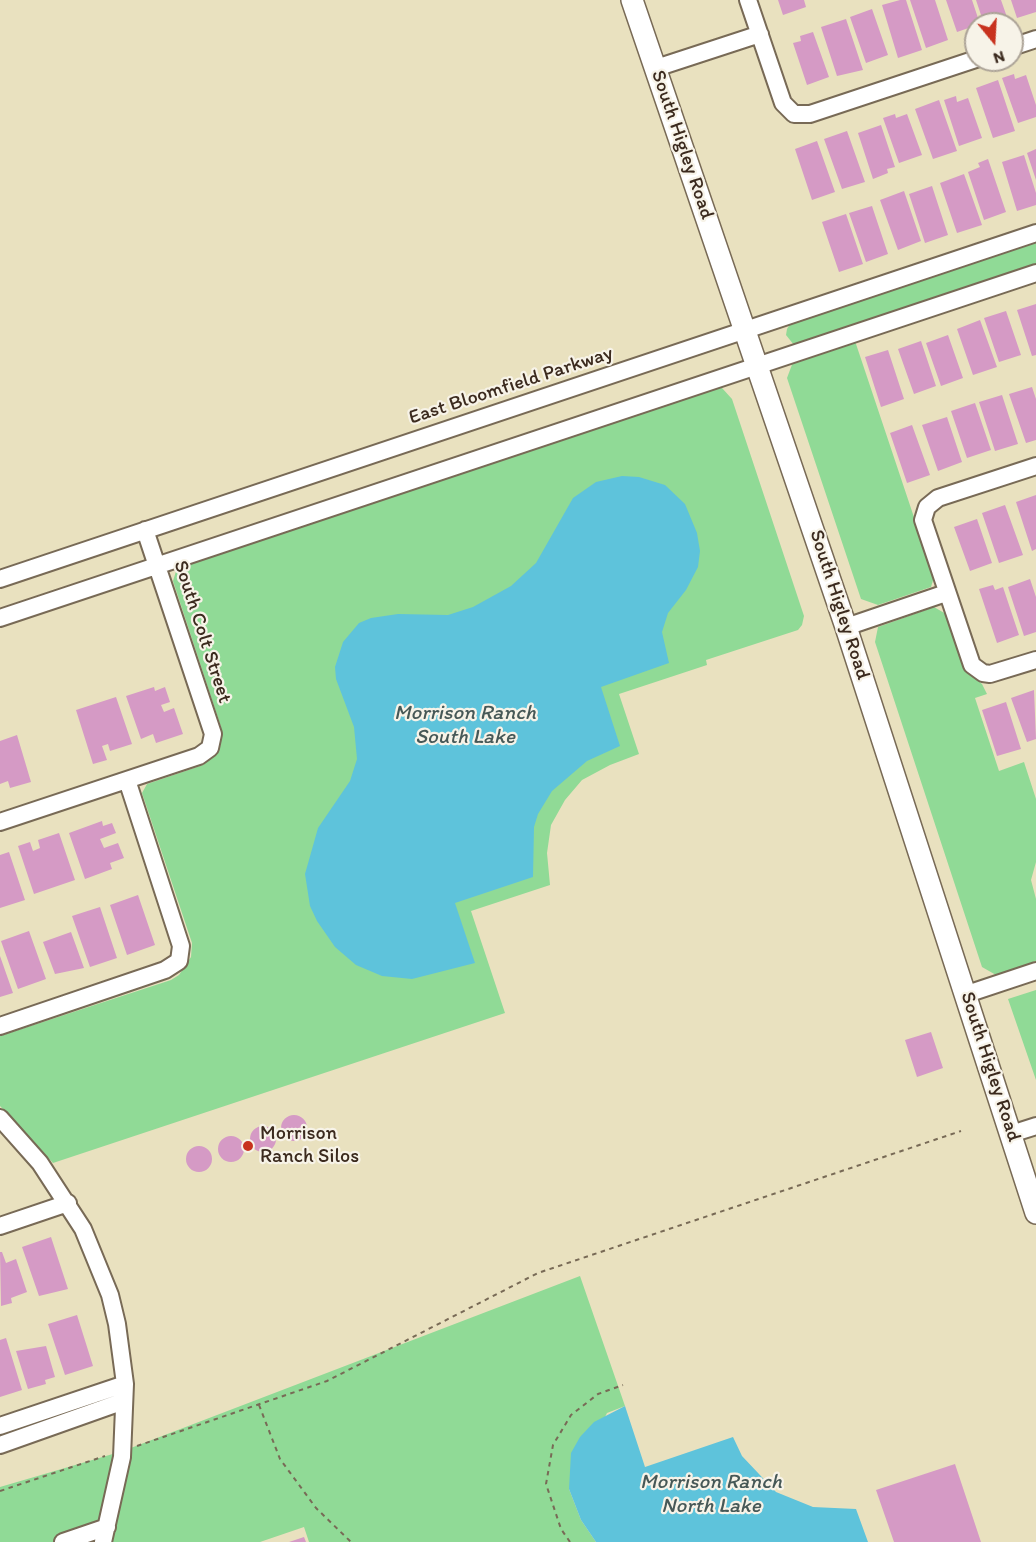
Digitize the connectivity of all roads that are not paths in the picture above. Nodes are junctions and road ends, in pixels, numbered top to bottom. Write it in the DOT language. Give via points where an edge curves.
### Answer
graph roads {
  1 [pos="632,0"];
  2 [pos="748,0"];
  3 [pos="760,34"];
  4 [pos="964,63"];
  5 [pos="656,68"];
  6 [pos="1036,233"];
  7 [pos="1036,273"];
  8 [pos="746,330"];
  9 [pos="759,365"];
  10 [pos="1036,466"];
  11 [pos="145,531"];
  12 [pos="158,566"];
  13 [pos="0,579"];
  14 [pos="946,592"];
  15 [pos="0,618"];
  16 [pos="846,627"];
  17 [pos="1036,660"];
  18 [pos="127,780"];
  19 [pos="0,822"];
  20 [pos="1036,971"];
  21 [pos="966,994"];
  22 [pos="0,1026"];
  23 [pos="0,1118"];
  24 [pos="1036,1126"];
  25 [pos="1011,1134"];
  26 [pos="68,1203"];
  27 [pos="1036,1213"];
  28 [pos="0,1226"];
  29 [pos="124,1392"];
  30 [pos="0,1426"];
  31 [pos="0,1445"];
  32 [pos="105,1534"];
  33 [pos="63,1542"];
  1 -- 5 [label="main road, South Higley Road"];
  2 -- 3 [label="street"];
  3 -- 4 [label="street" via="783,103 790,111 802,115"];
  3 -- 5 [label="street"];
  5 -- 8 [label="main road, South Higley Road"];
  6 -- 8 [label="street, East Bloomfield Parkway"];
  7 -- 9 [label="street"];
  8 -- 9 [label="main road, South Higley Road"];
  8 -- 11 [label="street, East Bloomfield Parkway"];
  9 -- 12 [label="street"];
  9 -- 16 [label="main road, South Higley Road"];
  10 -- 14 [label="street" via="938,498 927,507 924,527"];
  11 -- 12 [label="street, South Colt Street"];
  11 -- 13 [label="street, East Bloomfield Parkway"];
  12 -- 15 [label="street"];
  12 -- 18 [label="street, South Colt Street" via="213,734 210,748 199,756"];
  14 -- 16 [label="street"];
  14 -- 17 [label="street" via="968,659 977,670 990,674"];
  16 -- 21 [label="main road, South Higley Road"];
  18 -- 19 [label="street"];
  18 -- 22 [label="street" via="181,946 179,961 165,970"];
  20 -- 21 [label="street"];
  21 -- 25 [label="main road, South Higley Road"];
  23 -- 26 [label="street" via="22,1140"];
  24 -- 25 [label="street"];
  25 -- 27 [label="main road, South Higley Road"];
  26 -- 28 [label="street"];
  26 -- 29 [label="street" via="96,1256 110,1295 122,1353"];
  29 -- 30 [label="street"];
  29 -- 31 [label="street"];
  29 -- 32 [label="street" via="123,1451"];
  32 -- 33 [label="street"];
}
